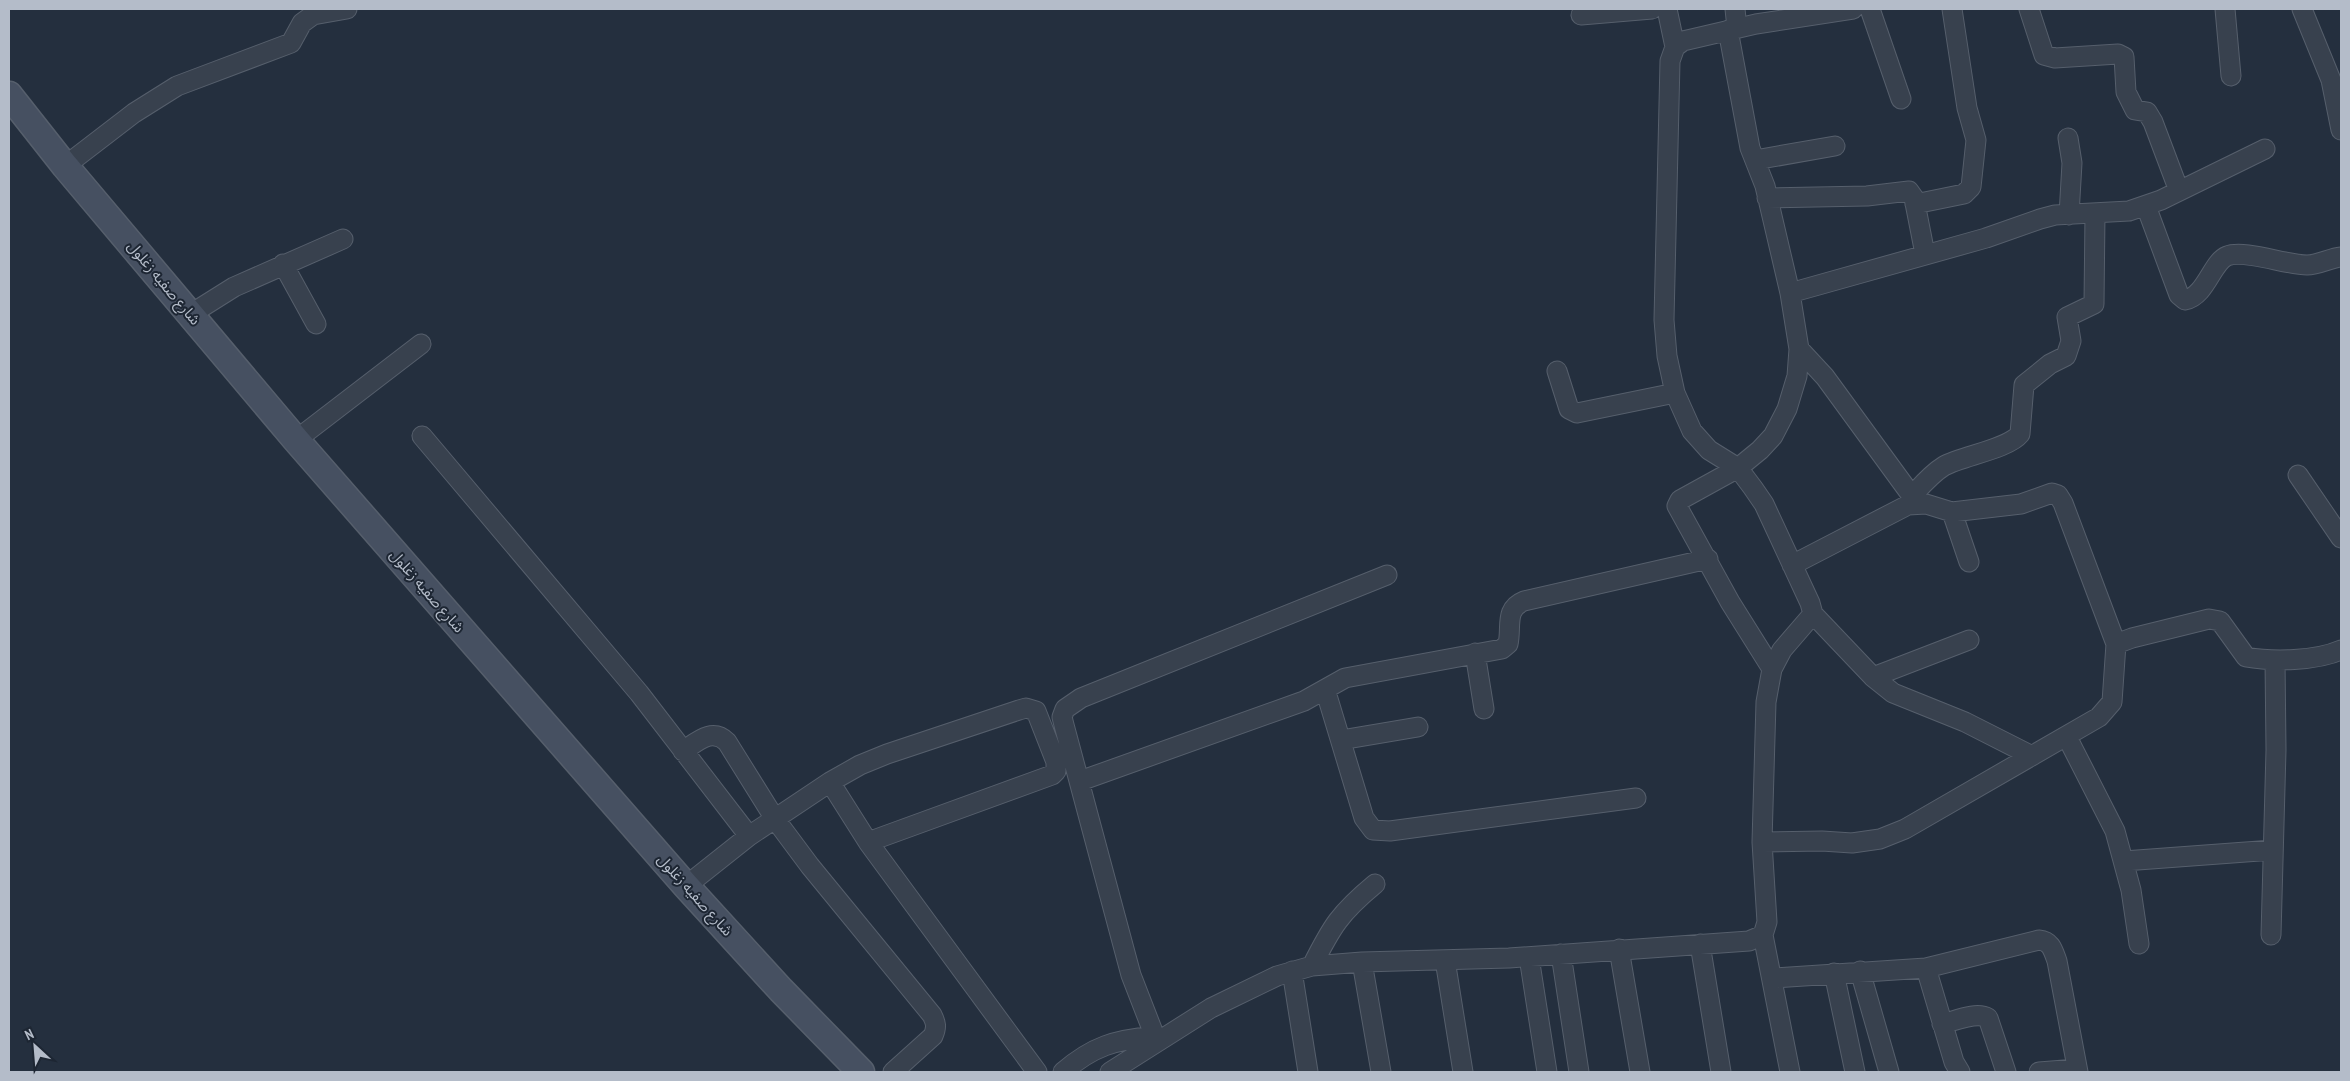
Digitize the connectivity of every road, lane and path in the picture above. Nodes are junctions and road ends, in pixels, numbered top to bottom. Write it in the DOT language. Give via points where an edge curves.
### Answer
graph roads {
  1 [pos="347,9"];
  2 [pos="1652,9"];
  3 [pos="1668,9"];
  4 [pos="1735,9"];
  5 [pos="1853,9"];
  6 [pos="1870,9"];
  7 [pos="1952,9"];
  8 [pos="2029,9"];
  9 [pos="2225,9"];
  10 [pos="2302,9"];
  11 [pos="1581,15"];
  12 [pos="1732,29"];
  13 [pos="1675,47"];
  14 [pos="2231,76"];
  15 [pos="9,95"];
  16 [pos="1901,99"];
  17 [pos="2341,130"];
  18 [pos="2068,138"];
  19 [pos="1835,146"];
  20 [pos="2265,149"];
  21 [pos="1755,160"];
  22 [pos="64,166"];
  23 [pos="2179,190"];
  24 [pos="1767,198"];
  25 [pos="1915,204"];
  26 [pos="2146,206"];
  27 [pos="2095,214"];
  28 [pos="2069,216"];
  29 [pos="343,239"];
  30 [pos="1925,254"];
  31 [pos="2341,257"];
  32 [pos="283,264"];
  33 [pos="1790,293"];
  34 [pos="191,314"];
  35 [pos="316,324"];
  36 [pos="421,344"];
  37 [pos="1799,349"];
  38 [pos="1556,371"];
  39 [pos="1675,393"];
  40 [pos="422,436"];
  41 [pos="296,440"];
  42 [pos="1738,468"];
  43 [pos="2298,475"];
  44 [pos="1915,500"];
  45 [pos="1952,512"];
  46 [pos="2341,538"];
  47 [pos="1708,559"];
  48 [pos="1969,562"];
  49 [pos="1792,565"];
  50 [pos="1387,575"];
  51 [pos="1813,614"];
  52 [pos="1969,640"];
  53 [pos="2116,644"];
  54 [pos="2341,650"];
  55 [pos="1475,653"];
  56 [pos="2275,660"];
  57 [pos="1772,669"];
  58 [pos="1873,677"];
  59 [pos="1325,689"];
  60 [pos="1484,709"];
  61 [pos="1418,727"];
  62 [pos="2067,737"];
  63 [pos="1341,740"];
  64 [pos="683,751"];
  65 [pos="2032,756"];
  66 [pos="830,782"];
  67 [pos="1080,782"];
  68 [pos="1636,798"];
  69 [pos="775,819"];
  70 [pos="749,836"];
  71 [pos="868,842"];
  72 [pos="1762,842"];
  73 [pos="2273,850"];
  74 [pos="2124,860"];
  75 [pos="1375,884"];
  76 [pos="686,886"];
  77 [pos="1763,935"];
  78 [pos="2271,935"];
  79 [pos="1700,944"];
  80 [pos="2139,944"];
  81 [pos="1619,949"];
  82 [pos="1561,954"];
  83 [pos="1530,957"];
  84 [pos="1445,960"];
  85 [pos="1362,962"];
  86 [pos="1312,966"];
  87 [pos="1926,968"];
  88 [pos="1292,971"];
  89 [pos="1860,971"];
  90 [pos="1834,973"];
  91 [pos="1773,978"];
  92 [pos="1942,1024"];
  93 [pos="1155,1039"];
  94 [pos="2077,1070"];
  95 [pos="1116,1071"];
  96 [pos="861,1072"];
  97 [pos="893,1072"];
  98 [pos="1037,1072"];
  99 [pos="1062,1072"];
  100 [pos="1308,1072"];
  101 [pos="1381,1072"];
  102 [pos="1462,1072"];
  103 [pos="1547,1072"];
  104 [pos="1579,1072"];
  105 [pos="1640,1072"];
  106 [pos="1722,1072"];
  107 [pos="1790,1072"];
  108 [pos="1855,1072"];
  109 [pos="1889,1072"];
  110 [pos="1960,1072"];
  111 [pos="2006,1072"];
  112 [pos="2039,1072"];
  1 -- 22 [label="street" via="313,16 302,23 291,43 177,86 134,113"];
  2 -- 11 [label="street"];
  3 -- 13 [label="street"];
  4 -- 12 [label="street"];
  5 -- 12 [label="street"];
  6 -- 16 [label="street"];
  7 -- 25 [label="street" via="1967,108 1976,140 1971,187 1964,194"];
  8 -- 23 [label="street" via="2044,55 2055,58 2118,54 2124,57 2126,92 2135,110 2147,112 2150,116"];
  9 -- 14 [label="street"];
  10 -- 17 [label="street" via="2331,80"];
  12 -- 13 [label="street" via="1683,41"];
  12 -- 21 [label="street" via="1750,148"];
  13 -- 39 [label="street" via="1670,61 1664,293 1667,356"];
  15 -- 22 [label="street, شارع صفيه زغلول"];
  18 -- 28 [label="street" via="2072,163"];
  19 -- 21 [label="street"];
  20 -- 23 [label="street"];
  21 -- 24 [label="street"];
  22 -- 34 [label="street, شارع صفيه زغلول"];
  23 -- 26 [label="street"];
  24 -- 25 [label="street" via="1867,196 1905,190 1911,192"];
  24 -- 33 [label="street"];
  25 -- 30 [label="street"];
  26 -- 27 [label="street" via="2129,212"];
  26 -- 31 [label="street" via="2179,295 2185,300 2198,292 2227,256 2240,254 2310,265"];
  27 -- 28 [label="street"];
  27 -- 44 [label="street" via="2094,304 2067,317 2071,342 2066,356 2050,364 2024,385 2020,434 2004,444 1945,466 1931,475"];
  28 -- 30 [label="street" via="2040,219"];
  29 -- 32 [label="street"];
  30 -- 33 [label="street"];
  32 -- 34 [label="street" via="234,287"];
  32 -- 35 [label="street"];
  33 -- 37 [label="street"];
  34 -- 41 [label="street, شارع صفيه زغلول"];
  36 -- 41 [label="street"];
  37 -- 42 [label="street" via="1796,383 1787,409 1773,436"];
  37 -- 44 [label="street" via="1825,377"];
  38 -- 39 [label="street" via="1568,409 1577,413"];
  39 -- 42 [label="street" via="1701,444"];
  40 -- 64 [label="street" via="639,693"];
  41 -- 76 [label="street, شارع صفيه زغلول"];
  42 -- 47 [label="street" via="1678,503"];
  42 -- 49 [label="street" via="1764,504"];
  43 -- 46 [label="street"];
  44 -- 45 [label="street"];
  44 -- 49 [label="street"];
  45 -- 48 [label="street"];
  45 -- 53 [label="street" via="2021,504 2052,493 2058,496"];
  47 -- 55 [label="street" via="1524,601 1514,606 1511,612 1506,647"];
  47 -- 57 [label="street" via="1730,602"];
  49 -- 51 [label="street"];
  50 -- 67 [label="street" via="1072,703 1062,717"];
  51 -- 57 [label="street" via="1782,650"];
  51 -- 58 [label="street"];
  52 -- 58 [label="street"];
  53 -- 56 [label="street" via="2209,619 2220,621 2246,657"];
  53 -- 62 [label="street" via="2112,702 2099,717"];
  54 -- 56 [label="street"];
  55 -- 59 [label="street" via="1345,678"];
  55 -- 60 [label="street"];
  56 -- 73 [label="street"];
  57 -- 72 [label="street" via="1766,702"];
  58 -- 65 [label="street" via="1893,693 1965,722"];
  59 -- 63 [label="street"];
  59 -- 67 [label="street" via="1304,701"];
  61 -- 63 [label="street"];
  62 -- 65 [label="street"];
  62 -- 74 [label="street" via="2115,831"];
  63 -- 68 [label="street" via="1364,818 1373,830 1380,832"];
  64 -- 69 [label="street" via="705,736 721,736"];
  64 -- 70 [label="street"];
  65 -- 72 [label="street" via="1905,829 1880,839 1852,843"];
  66 -- 69 [label="street"];
  66 -- 71 [label="street"];
  66 -- 71 [label="street" via="887,754 1019,710 1032,708 1040,715 1056,762 1057,768 1052,775"];
  67 -- 93 [label="street" via="1131,975"];
  69 -- 70 [label="street"];
  69 -- 97 [label="street" via="936,1023 932,1036"];
  70 -- 76 [label="street"];
  71 -- 98 [label="street"];
  72 -- 77 [label="street" via="1767,922"];
  73 -- 74 [label="street"];
  73 -- 78 [label="street"];
  74 -- 80 [label="street"];
  75 -- 86 [label="street" via="1331,928"];
  76 -- 96 [label="street, شارع صفيه زغلول"];
  77 -- 79 [label="street" via="1750,941"];
  77 -- 91 [label="street"];
  79 -- 81 [label="street"];
  79 -- 106 [label="street"];
  81 -- 82 [label="street"];
  81 -- 105 [label="street"];
  82 -- 83 [label="street"];
  82 -- 104 [label="street"];
  83 -- 84 [label="street"];
  83 -- 103 [label="street"];
  84 -- 85 [label="street"];
  84 -- 102 [label="street"];
  85 -- 86 [label="street"];
  85 -- 101 [label="street"];
  86 -- 88 [label="street"];
  87 -- 89 [label="street"];
  87 -- 92 [label="street"];
  87 -- 94 [label="street" via="2039,940 2046,941 2052,946 2057,961"];
  88 -- 93 [label="street" via="1263,982"];
  88 -- 100 [label="street"];
  89 -- 90 [label="street"];
  89 -- 109 [label="street"];
  90 -- 91 [label="street"];
  90 -- 108 [label="street"];
  91 -- 107 [label="street"];
  92 -- 110 [label="street"];
  92 -- 111 [label="street" via="1975,1016 1988,1018"];
  93 -- 95 [label="street"];
  93 -- 99 [label="street" via="1126,1039 1096,1048"];
  94 -- 112 [label="street"];
}
